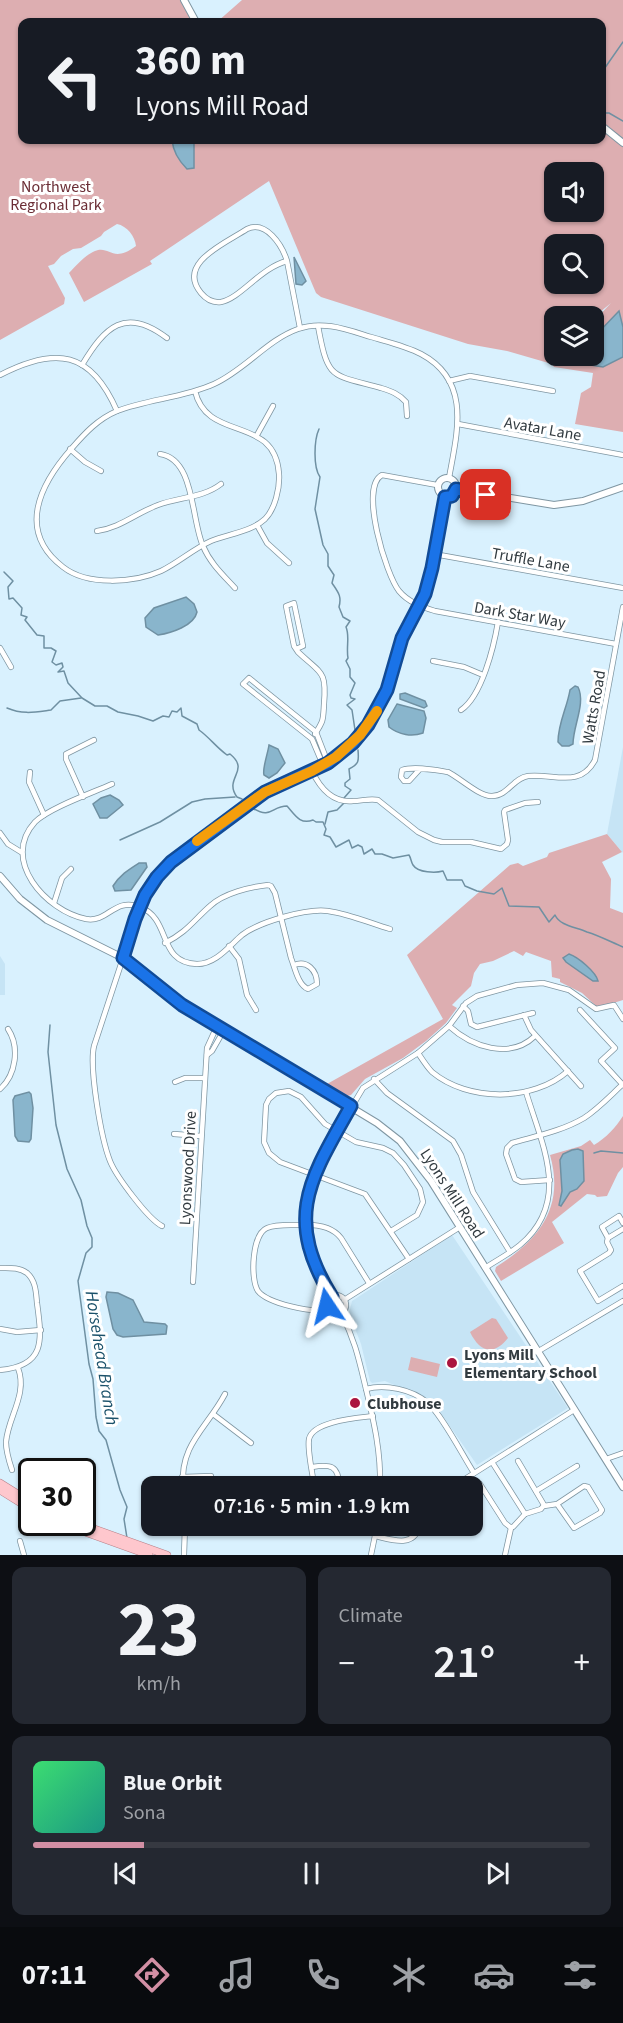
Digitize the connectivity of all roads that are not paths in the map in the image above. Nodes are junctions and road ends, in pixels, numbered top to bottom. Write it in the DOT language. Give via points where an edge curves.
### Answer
graph roads {
  1 [pos="184,0"];
  2 [pos="194,18"];
  3 [pos="606,129"];
  4 [pos="623,142"];
  5 [pos="287,261"];
  6 [pos="318,326"];
  7 [pos="300,328"];
  8 [pos="167,338"];
  9 [pos="82,365"];
  10 [pos="0,375"];
  11 [pos="449,381"];
  12 [pos="195,391"];
  13 [pos="553,391"];
  14 [pos="273,406"];
  15 [pos="117,411"];
  16 [pos="407,416"];
  17 [pos="458,424"];
  18 [pos="257,435"];
  19 [pos="70,449"];
  20 [pos="160,454"];
  21 [pos="623,454"];
  22 [pos="101,471"];
  23 [pos="449,478"];
  24 [pos="221,484"];
  25 [pos="437,485"];
  26 [pos="456,489"];
  27 [pos="622,489"];
  28 [pos="190,497"];
  29 [pos="445,497"];
  30 [pos="257,525"];
  31 [pos="97,531"];
  32 [pos="203,545"];
  33 [pos="434,554"];
  34 [pos="289,562"];
  35 [pos="235,588"];
  36 [pos="623,588"];
  37 [pos="420,606"];
  38 [pos="623,607"];
  39 [pos="498,622"];
  40 [pos="616,644"];
  41 [pos="0,648"];
  42 [pos="296,649"];
  43 [pos="433,661"];
  44 [pos="10,667"];
  45 [pos="483,675"];
  46 [pos="461,710"];
  47 [pos="316,732"];
  48 [pos="312,739"];
  49 [pos="94,740"];
  50 [pos="326,764"];
  51 [pos="420,769"];
  52 [pos="312,771"];
  53 [pos="30,772"];
  54 [pos="112,784"];
  55 [pos="83,797"];
  56 [pos="538,802"];
  57 [pos="44,815"];
  58 [pos="0,833"];
  59 [pos="21,852"];
  60 [pos="71,869"];
  61 [pos="0,876"];
  62 [pos="54,903"];
  63 [pos="140,907"];
  64 [pos="281,918"];
  65 [pos="390,929"];
  66 [pos="165,943"];
  67 [pos="229,946"];
  68 [pos="123,958"];
  69 [pos="294,965"];
  70 [pos="463,1006"];
  71 [pos="256,1010"];
  72 [pos="580,1010"];
  73 [pos="533,1013"];
  74 [pos="524,1015"];
  75 [pos="623,1019"];
  76 [pos="217,1026"];
  77 [pos="449,1026"];
  78 [pos="8,1029"];
  79 [pos="224,1030"];
  80 [pos="535,1036"];
  81 [pos="418,1053"];
  82 [pos="207,1055"];
  83 [pos="568,1071"];
  84 [pos="204,1078"];
  85 [pos="374,1079"];
  86 [pos="175,1082"];
  87 [pos="623,1084"];
  88 [pos="581,1086"];
  89 [pos="0,1089"];
  90 [pos="526,1092"];
  91 [pos="351,1106"];
  92 [pos="337,1131"];
  93 [pos="174,1134"];
  94 [pos="539,1135"];
  95 [pos="201,1136"];
  96 [pos="314,1174"];
  97 [pos="550,1180"];
  98 [pos="623,1222"];
  99 [pos="306,1224"];
  100 [pos="162,1226"];
  101 [pos="460,1227"];
  102 [pos="623,1229"];
  103 [pos="391,1231"];
  104 [pos="608,1238"];
  105 [pos="510,1252"];
  106 [pos="409,1259"];
  107 [pos="0,1268"];
  108 [pos="485,1268"];
  109 [pos="193,1282"];
  110 [pos="369,1283"];
  111 [pos="623,1286"];
  112 [pos="332,1297"];
  113 [pos="344,1300"];
  114 [pos="598,1301"];
  115 [pos="623,1301"];
  116 [pos="327,1309"];
  117 [pos="604,1312"];
  118 [pos="341,1313"];
  119 [pos="0,1329"];
  120 [pos="41,1330"];
  121 [pos="537,1352"];
  122 [pos="18,1368"];
  123 [pos="0,1371"];
  124 [pos="366,1389"];
  125 [pos="225,1394"];
  126 [pos="574,1410"];
  127 [pos="213,1414"];
  128 [pos="373,1416"];
  129 [pos="251,1443"];
  130 [pos="623,1453"];
  131 [pos="606,1459"];
  132 [pos="518,1461"];
  133 [pos="492,1462"];
  134 [pos="577,1466"];
  135 [pos="312,1467"];
  136 [pos="12,1470"];
  137 [pos="474,1473"];
  138 [pos="182,1476"];
  139 [pos="313,1476"];
  140 [pos="339,1476"];
  141 [pos="380,1476"];
  142 [pos="469,1476"];
  143 [pos="0,1483"];
  144 [pos="623,1487"];
  145 [pos="483,1489"];
  146 [pos="0,1490"];
  147 [pos="536,1491"];
  148 [pos="18,1494"];
  149 [pos="18,1501"];
  150 [pos="556,1504"];
  151 [pos="544,1506"];
  152 [pos="525,1514"];
  153 [pos="511,1528"];
  154 [pos="96,1531"];
  155 [pos="96,1534"];
  156 [pos="185,1536"];
  157 [pos="375,1536"];
  158 [pos="414,1536"];
  159 [pos="20,1541"];
  160 [pos="119,1541"];
  161 [pos="138,1548"];
  162 [pos="24,1555"];
  163 [pos="149,1555"];
  164 [pos="167,1555"];
  165 [pos="184,1555"];
  166 [pos="371,1555"];
  167 [pos="505,1555"];
  1 -- 2 [label="main road"];
  3 -- 4 [label="main road"];
  5 -- 5 [label="street" via="270,233 250,227 201,259 194,270 194,280 206,298 220,302 270,267"];
  5 -- 7 [label="street"];
  6 -- 7 [label="street"];
  6 -- 11 [label="street" via="338,327 419,352 433,361"];
  6 -- 16 [label="street" via="331,371 398,394 406,402"];
  7 -- 12 [label="street" via="221,381"];
  8 -- 9 [label="street" via="139,322 116,326 97,341"];
  9 -- 10 [label="street" via="67,359 46,358"];
  9 -- 15 [label="street" via="101,380"];
  11 -- 13 [label="street" via="470,376"];
  11 -- 17 [label="street"];
  12 -- 15 [label="street"];
  12 -- 18 [label="street" via="199,404 211,418"];
  14 -- 18 [label="street"];
  15 -- 19 [label="street" via="93,425"];
  17 -- 21 [label="street, Avatar Lane"];
  17 -- 23 [label="street"];
  18 -- 30 [label="street" via="278,464 279,483 272,508"];
  19 -- 22 [label="street"];
  19 -- 32 [label="street" via="47,480 36,512 42,543 66,570 106,580 143,576 161,571"];
  20 -- 28 [label="street" via="179,464"];
  23 -- 25 [label="main road"];
  23 -- 26 [label="main road"];
  24 -- 28 [label="street"];
  25 -- 29 [label="main road" via="438,492"];
  25 -- 37 [label="street" via="382,474 375,482 372,512 392,577 405,597"];
  26 -- 27 [label="main road" via="554,505"];
  26 -- 29 [label="main road" via="452,496"];
  28 -- 31 [label="street" via="156,505 117,527"];
  28 -- 32 [label="street"];
  29 -- 33 [label="main road"];
  30 -- 32 [label="street"];
  30 -- 34 [label="street" via="267,543"];
  32 -- 35 [label="street"];
  33 -- 36 [label="street, Truffle Lane"];
  33 -- 37 [label="main road"];
  37 -- 39 [label="street, Dark Star Way"];
  37 -- 50 [label="main road" via="402,638 375,715 353,743"];
  38 -- 40 [label="street, Watts Road"];
  39 -- 40 [label="street, Dark Star Way"];
  39 -- 45 [label="street"];
  40 -- 51 [label="street, Watts Road" via="595,760 582,775 525,776 500,795 492,796 447,772"];
  41 -- 44 [label="street"];
  42 -- 42 [label="street" via="286,606 294,603 303,646"];
  42 -- 47 [label="street" via="325,680 324,720"];
  43 -- 45 [label="street"];
  45 -- 46 [label="street" via="472,700"];
  47 -- 48 [label="street"];
  47 -- 48 [label="street" via="249,678 243,684"];
  47 -- 50 [label="street"];
  48 -- 50 [label="street"];
  49 -- 55 [label="street" via="65,756"];
  50 -- 52 [label="main road"];
  52 -- 56 [label="street" via="322,789 337,799 378,800 418,832 442,842 471,842 501,849 508,840 505,810"];
  52 -- 63 [label="main road" via="265,792 180,854 157,877"];
  53 -- 57 [label="street" via="29,782"];
  54 -- 55 [label="street"];
  55 -- 57 [label="street"];
  57 -- 59 [label="street" via="31,826"];
  58 -- 59 [label="street"];
  59 -- 62 [label="street" via="28,879"];
  60 -- 62 [label="street" via="62,878"];
  61 -- 68 [label="main road, Lyons Mill Road" via="20,899 47,920"];
  62 -- 63 [label="street" via="90,920 121,905"];
  63 -- 66 [label="street" via="157,919"];
  63 -- 68 [label="main road"];
  64 -- 65 [label="street" via="326,910"];
  64 -- 66 [label="street" via="274,888 265,885 217,900 186,931"];
  64 -- 67 [label="street" via="251,929"];
  64 -- 69 [label="street"];
  66 -- 67 [label="street" via="176,957 195,964 215,959"];
  67 -- 71 [label="street" via="239,958 247,995"];
  68 -- 76 [label="main road, Lyons Mill Road" via="171,997"];
  68 -- 100 [label="street" via="94,1046 93,1079 112,1166 148,1215"];
  69 -- 69 [label="street" via="304,988 317,984 309,966"];
  70 -- 74 [label="street" via="475,1027"];
  70 -- 75 [label="street" via="477,996 534,982 569,990 596,1009 614,1005"];
  70 -- 77 [label="street"];
  72 -- 87 [label="street" via="615,1048 601,1061"];
  73 -- 74 [label="street"];
  74 -- 80 [label="street"];
  76 -- 79 [label="main road, Lyons Mill Road"];
  76 -- 82 [label="street, Lyonswood Drive"];
  77 -- 80 [label="street" via="470,1041 495,1048 519,1047"];
  77 -- 81 [label="street"];
  78 -- 89 [label="street" via="14,1042 13,1067"];
  79 -- 82 [label="street, Lyonswood Drive"];
  79 -- 91 [label="main road, Lyons Mill Road"];
  80 -- 83 [label="street"];
  81 -- 85 [label="street"];
  81 -- 90 [label="street" via="432,1071 462,1087 498,1094"];
  82 -- 84 [label="street, Lyonswood Drive"];
  83 -- 88 [label="street"];
  83 -- 90 [label="street" via="554,1082"];
  84 -- 86 [label="street"];
  84 -- 95 [label="street, Lyonswood Drive"];
  85 -- 91 [label="street"];
  85 -- 105 [label="street" via="453,1141 472,1192"];
  87 -- 94 [label="street" via="584,1118"];
  90 -- 94 [label="street"];
  91 -- 92 [label="street"];
  91 -- 101 [label="main road, Lyons Mill Road" via="400,1141"];
  92 -- 96 [label="street"];
  92 -- 96 [label="street" via="296,1093 280,1091 269,1099 263,1137 269,1153 280,1162"];
  92 -- 103 [label="street" via="393,1154 420,1189 423,1202 419,1212"];
  93 -- 95 [label="street"];
  94 -- 97 [label="street"];
  94 -- 97 [label="street" via="512,1143 506,1154 518,1181"];
  95 -- 109 [label="street, Lyonswood Drive"];
  96 -- 99 [label="street" via="306,1203"];
  96 -- 103 [label="street" via="365,1194"];
  97 -- 105 [label="street" via="547,1205 539,1223"];
  98 -- 104 [label="street" via="619,1216 602,1227"];
  99 -- 110 [label="street" via="338,1234"];
  99 -- 112 [label="street" via="313,1261"];
  99 -- 116 [label="street" via="273,1226 261,1232 256,1243 254,1281 259,1292 271,1301 316,1311"];
  101 -- 106 [label="street"];
  101 -- 108 [label="main road, Lyons Mill Road"];
  102 -- 104 [label="street"];
  103 -- 106 [label="street"];
  104 -- 114 [label="street" via="609,1253 580,1271"];
  105 -- 108 [label="street"];
  106 -- 110 [label="street"];
  107 -- 120 [label="street" via="21,1270 30,1276"];
  108 -- 121 [label="main road, Lyons Mill Road"];
  110 -- 113 [label="street"];
  111 -- 114 [label="street"];
  112 -- 113 [label="street"];
  112 -- 116 [label="street"];
  113 -- 118 [label="street"];
  114 -- 117 [label="street"];
  115 -- 117 [label="street"];
  116 -- 118 [label="street" via="335,1315"];
  117 -- 121 [label="street"];
  118 -- 124 [label="street" via="355,1343"];
  119 -- 120 [label="street"];
  120 -- 122 [label="street" via="36,1353"];
  121 -- 126 [label="main road, Lyons Mill Road"];
  122 -- 123 [label="street"];
  122 -- 136 [label="street" via="21,1389 6,1440"];
  124 -- 128 [label="street"];
  124 -- 137 [label="street" via="388,1387 427,1402"];
  125 -- 127 [label="street"];
  126 -- 131 [label="main road, Lyons Mill Road"];
  126 -- 133 [label="street"];
  127 -- 129 [label="street"];
  127 -- 138 [label="street" via="190,1447"];
  128 -- 135 [label="street" via="316,1429 309,1441"];
  128 -- 141 [label="street"];
  130 -- 131 [label="street"];
  131 -- 144 [label="main road, Lyons Mill Road"];
  132 -- 147 [label="street"];
  133 -- 137 [label="street"];
  133 -- 152 [label="street"];
  134 -- 147 [label="street"];
  135 -- 139 [label="street"];
  135 -- 140 [label="street" via="333,1467"];
  137 -- 142 [label="street"];
  143 -- 148 [label="main road"];
  145 -- 153 [label="street"];
  146 -- 149 [label="main road"];
  147 -- 151 [label="street"];
  150 -- 150 [label="street" via="584,1486 602,1510 574,1528"];
  150 -- 151 [label="street"];
  151 -- 152 [label="street"];
  152 -- 153 [label="street"];
  153 -- 167 [label="street"];
  154 -- 160 [label="main road"];
  155 -- 160 [label="main road"];
  156 -- 165 [label="street"];
  157 -- 158 [label="street" via="400,1541"];
  157 -- 166 [label="street"];
  159 -- 162 [label="street"];
  160 -- 161 [label="main road"];
  161 -- 163 [label="main road"];
  161 -- 164 [label="main road"];
}
